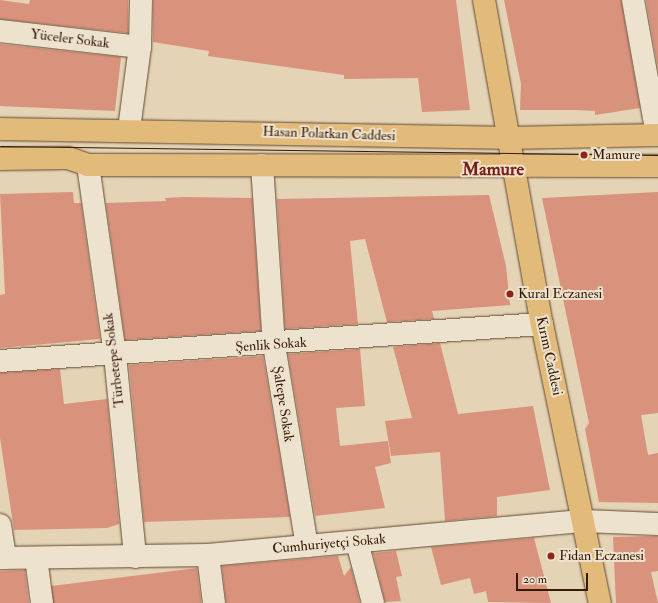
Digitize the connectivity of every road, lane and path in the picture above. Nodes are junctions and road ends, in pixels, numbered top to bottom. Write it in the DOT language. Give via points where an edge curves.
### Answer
graph roads {
  1 [pos="140,0"];
  2 [pos="484,0"];
  3 [pos="633,0"];
  4 [pos="0,31"];
  5 [pos="140,47"];
  6 [pos="0,129"];
  7 [pos="128,129"];
  8 [pos="658,135"];
  9 [pos="508,138"];
  10 [pos="0,159"];
  11 [pos="88,165"];
  12 [pos="262,165"];
  13 [pos="514,166"];
  14 [pos="658,166"];
  15 [pos="542,324"];
  16 [pos="274,345"];
  17 [pos="115,355"];
  18 [pos="0,361"];
  19 [pos="584,522"];
  20 [pos="658,524"];
  21 [pos="0,525"];
  22 [pos="357,542"];
  23 [pos="307,546"];
  24 [pos="208,555"];
  25 [pos="135,557"];
  26 [pos="2,558"];
  27 [pos="36,558"];
  28 [pos="42,603"];
  29 [pos="214,603"];
  30 [pos="373,603"];
  31 [pos="600,603"];
  1 -- 5 [label="street"];
  2 -- 9 [label="main road, Kırım Caddesi"];
  3 -- 8 [label="street"];
  4 -- 5 [label="street, Yüceler Sokak"];
  5 -- 7 [label="street"];
  6 -- 7 [label="main road, Hasan Polatkan Caddesi"];
  7 -- 9 [label="main road, Hasan Polatkan Caddesi"];
  8 -- 9 [label="main road, Hasan Polatkan Caddesi"];
  9 -- 13 [label="main road, Kırım Caddesi"];
  10 -- 11 [label="main road" via="68,158"];
  11 -- 12 [label="main road"];
  11 -- 17 [label="street, Türbetepe Sokak"];
  12 -- 13 [label="main road"];
  12 -- 16 [label="street, Şaltepe Sokak"];
  13 -- 14 [label="main road"];
  13 -- 15 [label="main road, Kırım Caddesi"];
  15 -- 16 [label="street, Şenlik Sokak"];
  15 -- 19 [label="main road, Kırım Caddesi"];
  16 -- 17 [label="street, Şenlik Sokak"];
  16 -- 23 [label="street, Şaltepe Sokak"];
  17 -- 18 [label="street, Şenlik Sokak"];
  17 -- 25 [label="street, Türbetepe Sokak"];
  19 -- 20 [label="street, Cumhuriyetçi Sokak"];
  19 -- 22 [label="street, Cumhuriyetçi Sokak"];
  19 -- 31 [label="main road, Kırım Caddesi"];
  21 -- 26 [label="street"];
  22 -- 23 [label="street, Cumhuriyetçi Sokak"];
  22 -- 30 [label="street"];
  23 -- 24 [label="street, Cumhuriyetçi Sokak"];
  24 -- 25 [label="street, Cumhuriyetçi Sokak"];
  24 -- 29 [label="street"];
  25 -- 27 [label="street, Cumhuriyetçi Sokak"];
  26 -- 27 [label="street, Cumhuriyetçi Sokak"];
  27 -- 28 [label="street"];
}
